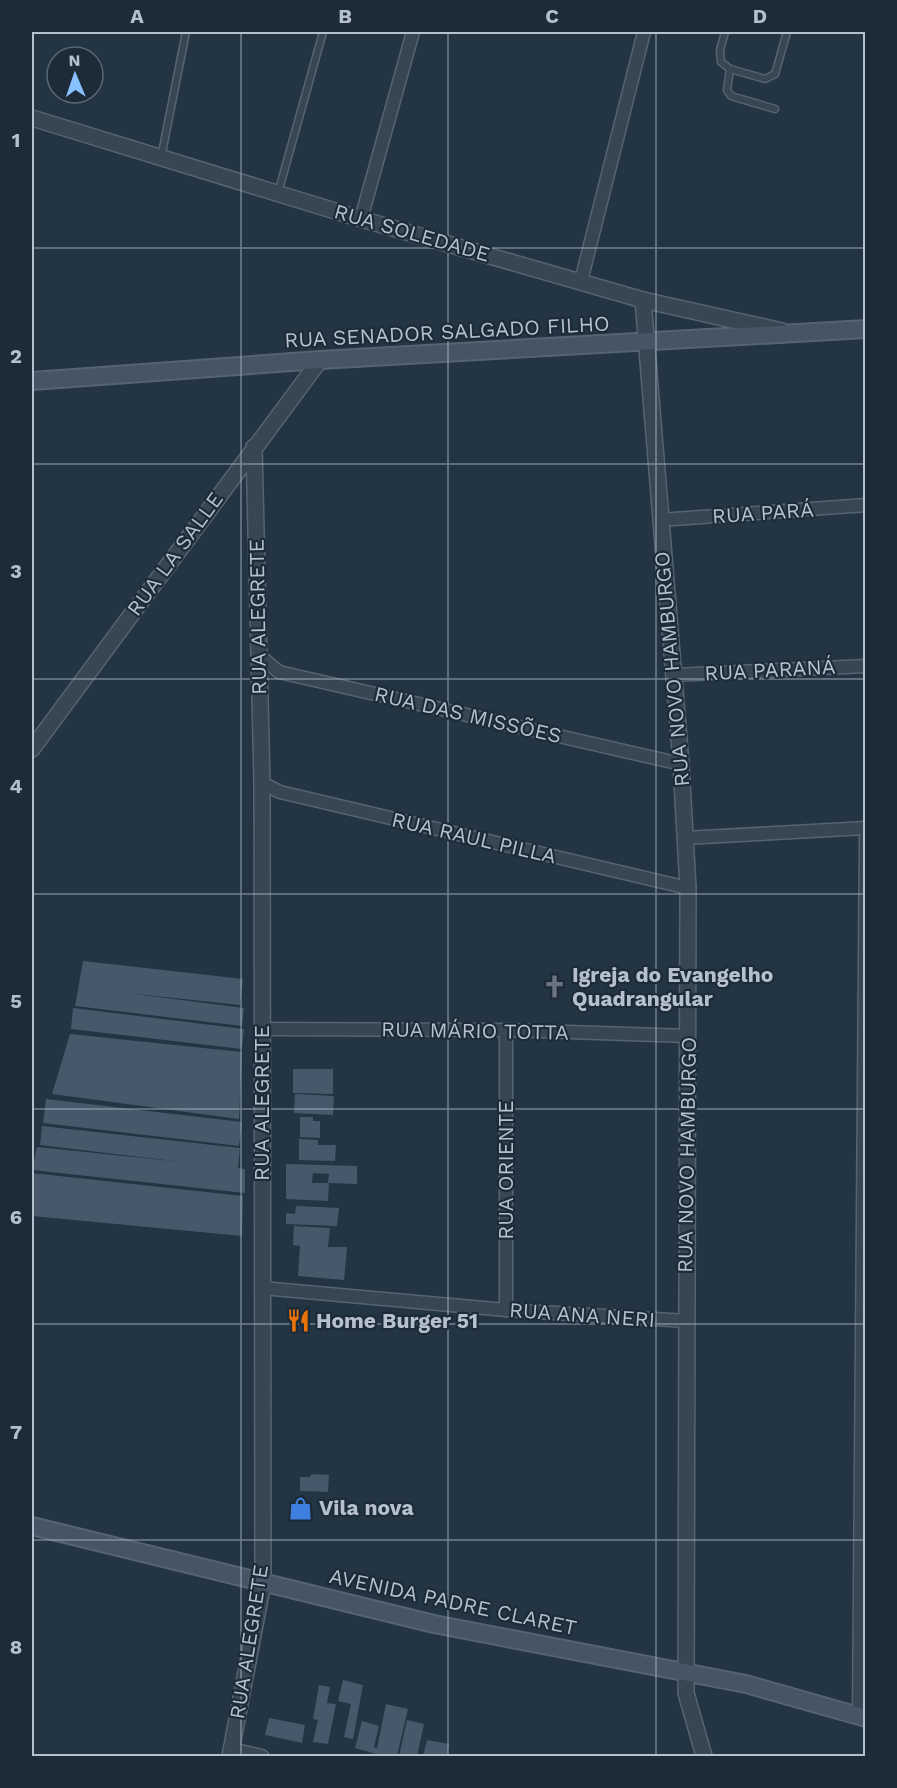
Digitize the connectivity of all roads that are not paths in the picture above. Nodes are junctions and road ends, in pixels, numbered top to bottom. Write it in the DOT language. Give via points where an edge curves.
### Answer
graph roads {
  1 [pos="186,32"];
  2 [pos="322,32"];
  3 [pos="413,32"];
  4 [pos="644,32"];
  5 [pos="724,32"];
  6 [pos="787,32"];
  7 [pos="730,69"];
  8 [pos="775,109"];
  9 [pos="32,118"];
  10 [pos="161,158"];
  11 [pos="278,194"];
  12 [pos="361,219"];
  13 [pos="580,281"];
  14 [pos="643,300"];
  15 [pos="866,329"];
  16 [pos="796,334"];
  17 [pos="647,343"];
  18 [pos="320,360"];
  19 [pos="32,381"];
  20 [pos="254,447"];
  21 [pos="866,505"];
  22 [pos="660,520"];
  23 [pos="260,656"];
  24 [pos="866,666"];
  25 [pos="674,675"];
  26 [pos="32,749"];
  27 [pos="681,764"];
  28 [pos="262,783"];
  29 [pos="866,828"];
  30 [pos="866,836"];
  31 [pos="685,838"];
  32 [pos="688,888"];
  33 [pos="261,1029"];
  34 [pos="506,1029"];
  35 [pos="688,1036"];
  36 [pos="864,1116"];
  37 [pos="262,1288"];
  38 [pos="506,1310"];
  39 [pos="687,1321"];
  40 [pos="864,1391"];
  41 [pos="32,1526"];
  42 [pos="263,1583"];
  43 [pos="687,1675"];
  44 [pos="862,1716"];
  45 [pos="230,1753"];
  46 [pos="262,1756"];
  47 [pos="704,1756"];
  1 -- 10 [label="lane"];
  2 -- 11 [label="lane"];
  3 -- 12 [label="street"];
  4 -- 13 [label="street"];
  5 -- 7 [label="lane" via="721,63"];
  6 -- 7 [label="lane" via="775,74 765,79"];
  7 -- 8 [label="lane" via="727,90 731,96"];
  9 -- 10 [label="street, RUA SOLEDADE"];
  10 -- 11 [label="street, RUA SOLEDADE"];
  11 -- 12 [label="street, RUA SOLEDADE"];
  12 -- 13 [label="street, RUA SOLEDADE"];
  13 -- 14 [label="street, RUA SOLEDADE"];
  14 -- 16 [label="street, RUA SOLEDADE"];
  14 -- 17 [label="street, RUA NOVO HAMBURGO"];
  15 -- 16 [label="main road, RUA SENADOR SALGADO FILHO"];
  16 -- 17 [label="main road, RUA SENADOR SALGADO FILHO"];
  17 -- 18 [label="main road, RUA SENADOR SALGADO FILHO"];
  17 -- 22 [label="street, RUA NOVO HAMBURGO"];
  18 -- 19 [label="main road, RUA SENADOR SALGADO FILHO"];
  18 -- 20 [label="street, RUA LA SALLE"];
  20 -- 23 [label="street, RUA ALEGRETE"];
  20 -- 26 [label="street, RUA LA SALLE"];
  21 -- 22 [label="street, RUA PARÁ"];
  22 -- 25 [label="street, RUA NOVO HAMBURGO"];
  23 -- 27 [label="street, RUA DAS MISSÕES" via="279,672"];
  23 -- 28 [label="street, RUA ALEGRETE"];
  24 -- 25 [label="street, RUA PARANÁ"];
  25 -- 27 [label="street, RUA NOVO HAMBURGO"];
  27 -- 31 [label="street, RUA NOVO HAMBURGO"];
  28 -- 32 [label="street, RUA RAUL PILLA" via="280,792"];
  28 -- 33 [label="street, RUA ALEGRETE"];
  29 -- 31 [label="street"];
  30 -- 36 [label="street"];
  31 -- 32 [label="street, RUA NOVO HAMBURGO"];
  32 -- 35 [label="street, RUA NOVO HAMBURGO"];
  33 -- 34 [label="street, RUA MÁRIO TOTTA"];
  33 -- 37 [label="street, RUA ALEGRETE"];
  34 -- 35 [label="street, RUA MÁRIO TOTTA"];
  34 -- 38 [label="street, RUA ORIENTE"];
  35 -- 39 [label="street, RUA NOVO HAMBURGO"];
  36 -- 40 [label="street"];
  37 -- 38 [label="street, RUA ANA NERI"];
  37 -- 42 [label="street, RUA ALEGRETE"];
  38 -- 39 [label="street, RUA ANA NERI"];
  39 -- 43 [label="street, RUA NOVO HAMBURGO"];
  40 -- 44 [label="street"];
  41 -- 42 [label="main road, AVENIDA PADRE CLARET"];
  42 -- 43 [label="main road, AVENIDA PADRE CLARET" via="434,1624"];
  42 -- 45 [label="street, RUA ALEGRETE"];
  43 -- 44 [label="main road, AVENIDA PADRE CLARET" via="746,1684"];
  43 -- 47 [label="street, RUA NOVO HAMBURGO" via="686,1693"];
  45 -- 46 [label="street"];
}
